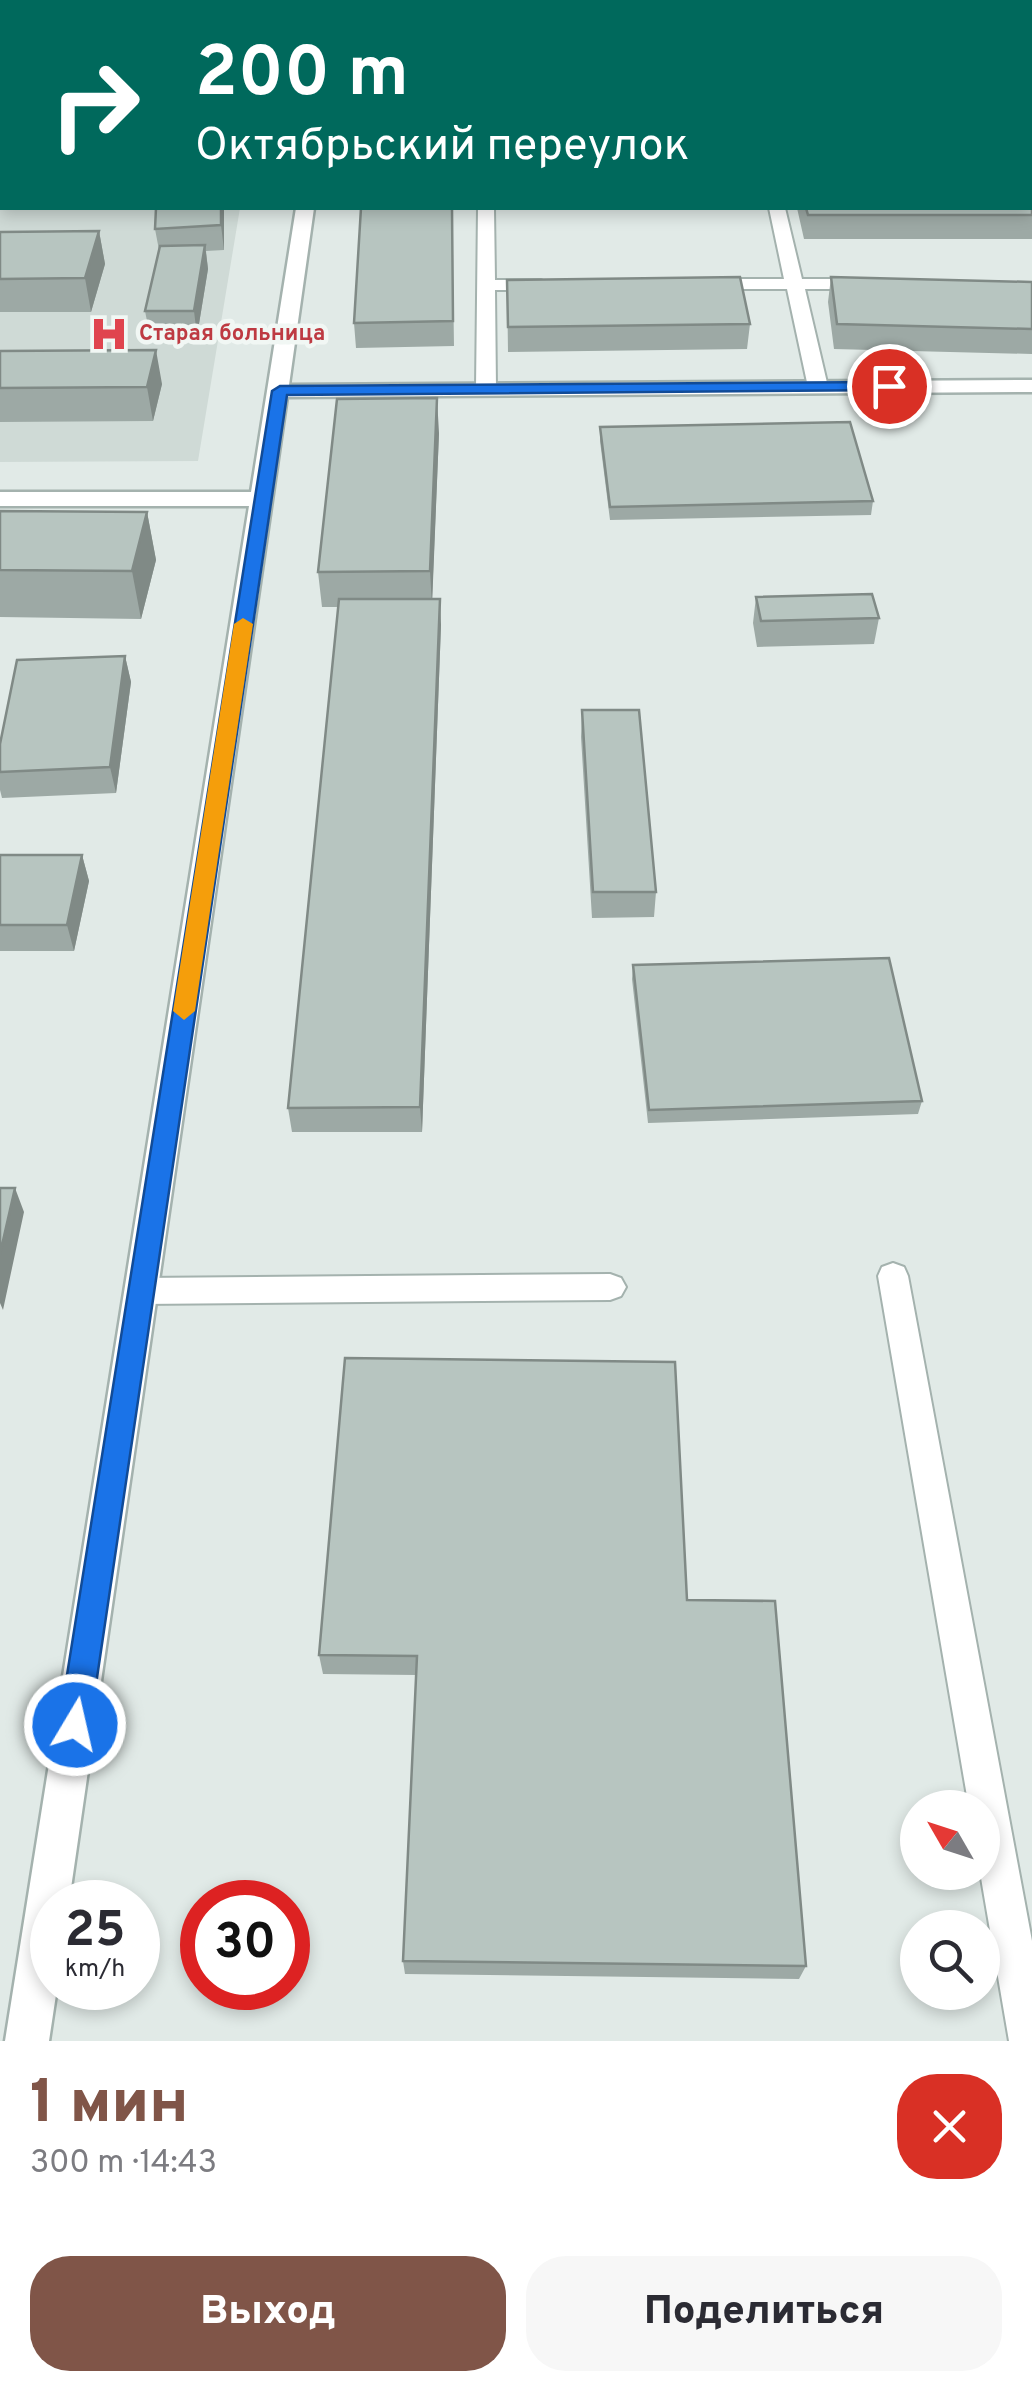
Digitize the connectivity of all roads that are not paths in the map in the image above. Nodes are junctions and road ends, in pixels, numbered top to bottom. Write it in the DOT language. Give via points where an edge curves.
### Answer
graph roads {
  1 [pos="306,210"];
  2 [pos="486,210"];
  3 [pos="778,210"];
  4 [pos="680,284"];
  5 [pos="796,284"];
  6 [pos="895,284"];
  7 [pos="486,285"];
  8 [pos="564,285"];
  9 [pos="1032,386"];
  10 [pos="818,387"];
  11 [pos="486,389"];
  12 [pos="280,391"];
  13 [pos="0,499"];
  14 [pos="262,499"];
  15 [pos="892,1276"];
  16 [pos="610,1287"];
  17 [pos="141,1290"];
  18 [pos="26,2041"];
  19 [pos="1030,2041"];
  1 -- 12 [label="street"];
  2 -- 7 [label="lane"];
  3 -- 5 [label="lane"];
  4 -- 5 [label="lane"];
  5 -- 6 [label="lane"];
  5 -- 10 [label="lane"];
  7 -- 8 [label="lane"];
  7 -- 11 [label="lane"];
  9 -- 10 [label="street"];
  10 -- 11 [label="street"];
  11 -- 12 [label="street"];
  12 -- 14 [label="street"];
  13 -- 14 [label="street"];
  14 -- 17 [label="street"];
  15 -- 19 [label="lane"];
  16 -- 17 [label="lane"];
  17 -- 18 [label="street"];
}
